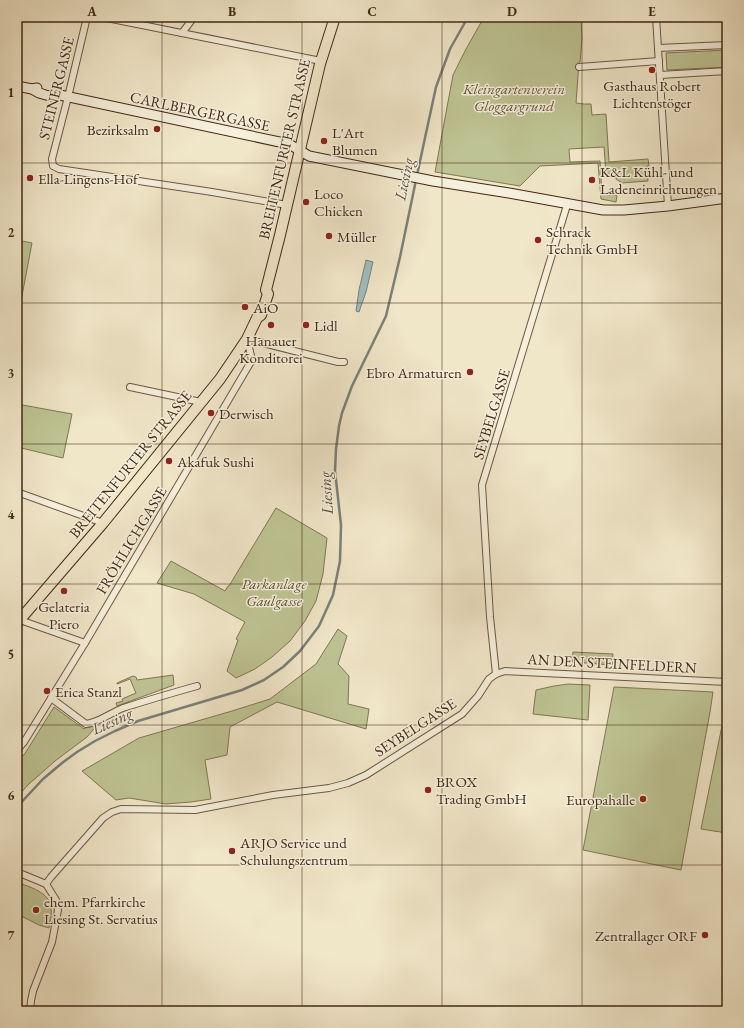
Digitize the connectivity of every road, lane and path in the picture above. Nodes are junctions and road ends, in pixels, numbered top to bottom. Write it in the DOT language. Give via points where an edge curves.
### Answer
graph roads {
  1 [pos="87,17"];
  2 [pos="102,17"];
  3 [pos="194,17"];
  4 [pos="335,17"];
  5 [pos="656,17"];
  6 [pos="182,33"];
  7 [pos="727,45"];
  8 [pos="658,48"];
  9 [pos="321,61"];
  10 [pos="659,61"];
  11 [pos="578,66"];
  12 [pos="727,71"];
  13 [pos="660,75"];
  14 [pos="17,86"];
  15 [pos="64,96"];
  16 [pos="299,150"];
  17 [pos="727,198"];
  18 [pos="287,205"];
  19 [pos="567,205"];
  20 [pos="668,206"];
  21 [pos="247,339"];
  22 [pos="344,362"];
  23 [pos="130,387"];
  24 [pos="201,402"];
  25 [pos="17,492"];
  26 [pos="103,523"];
  27 [pos="18,622"];
  28 [pos="85,643"];
  29 [pos="496,674"];
  30 [pos="727,682"];
  31 [pos="197,686"];
  32 [pos="51,698"];
  33 [pos="17,750"];
  34 [pos="17,872"];
  35 [pos="46,884"];
  36 [pos="30,1011"];
  1 -- 15 [label="street, STEINERGASSE"];
  2 -- 6 [label="street"];
  3 -- 6 [label="street"];
  4 -- 9 [label="main road, BREITENFURTER STRASSE"];
  5 -- 8 [label="street"];
  6 -- 9 [label="street"];
  7 -- 8 [label="street"];
  8 -- 10 [label="street"];
  9 -- 16 [label="main road, BREITENFURTER STRASSE"];
  10 -- 11 [label="street"];
  10 -- 13 [label="street"];
  12 -- 13 [label="street"];
  13 -- 20 [label="street"];
  14 -- 15 [label="main road, CARLBERGERGASSE"];
  15 -- 16 [label="main road, CARLBERGERGASSE" via="289,144"];
  15 -- 18 [label="street, STEINERGASSE" via="62,123 52,159 53,166 59,169"];
  16 -- 18 [label="main road, BREITENFURTER STRASSE"];
  16 -- 19 [label="main road, CARLBERGERGASSE" via="309,156"];
  17 -- 20 [label="main road"];
  18 -- 21 [label="main road, BREITENFURTER STRASSE" via="266,290 262,293 255,313 257,318"];
  19 -- 20 [label="main road" via="603,210"];
  19 -- 29 [label="street, SEYBELGASSE" via="482,485"];
  21 -- 22 [label="street"];
  21 -- 24 [label="main road, BREITENFURTER STRASSE"];
  21 -- 28 [label="street, FRÖHLICHGASSE" via="252,360"];
  23 -- 24 [label="street"];
  24 -- 26 [label="main road, BREITENFURTER STRASSE"];
  25 -- 26 [label="street"];
  26 -- 27 [label="main road, BREITENFURTER STRASSE"];
  27 -- 28 [label="street"];
  28 -- 32 [label="street, FRÖHLICHGASSE"];
  29 -- 30 [label="street, AN DEN STEINFELDERN" via="505,671"];
  29 -- 35 [label="street, SEYBELGASSE" via="489,679 462,714 366,775 348,783 195,810 121,809 112,812 103,818"];
  31 -- 32 [label="street" via="121,709 95,723 86,724"];
  32 -- 33 [label="street, FRÖHLICHGASSE"];
  34 -- 35 [label="street"];
  35 -- 36 [label="street" via="56,900 58,910 52,942 33,991"];
}
